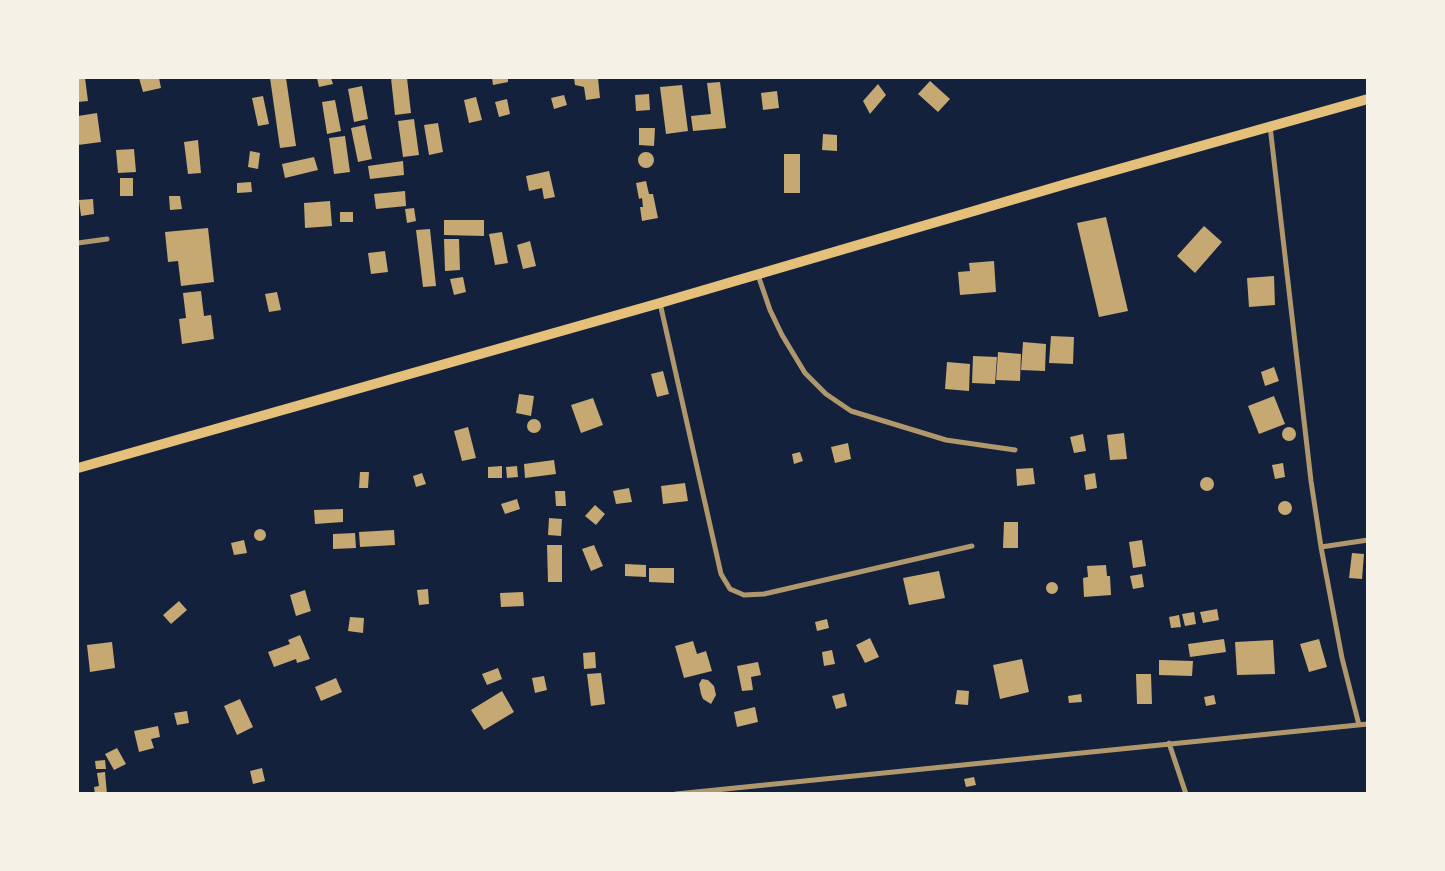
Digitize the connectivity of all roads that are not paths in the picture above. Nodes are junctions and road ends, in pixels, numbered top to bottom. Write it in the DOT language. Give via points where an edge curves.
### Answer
graph roads {
  1 [pos="1368,99"];
  2 [pos="1270,126"];
  3 [pos="107,239"];
  4 [pos="78,243"];
  5 [pos="758,274"];
  6 [pos="660,303"];
  7 [pos="1015,450"];
  8 [pos="78,468"];
  9 [pos="1368,540"];
  10 [pos="972,546"];
  11 [pos="1321,547"];
  12 [pos="1368,724"];
  13 [pos="1359,725"];
  14 [pos="1169,743"];
  15 [pos="676,794"];
  16 [pos="1186,794"];
  1 -- 2 [label="main road"];
  2 -- 5 [label="main road"];
  2 -- 11 [label="street"];
  3 -- 4 [label="street"];
  5 -- 6 [label="main road"];
  5 -- 7 [label="street" via="782,335 805,373 826,394 851,411 946,440"];
  6 -- 8 [label="main road"];
  6 -- 10 [label="street" via="721,574 730,589 744,595 764,594"];
  9 -- 11 [label="street"];
  11 -- 13 [label="street" via="1342,658"];
  12 -- 13 [label="street"];
  13 -- 14 [label="street"];
  14 -- 15 [label="street"];
  14 -- 16 [label="street"];
}
